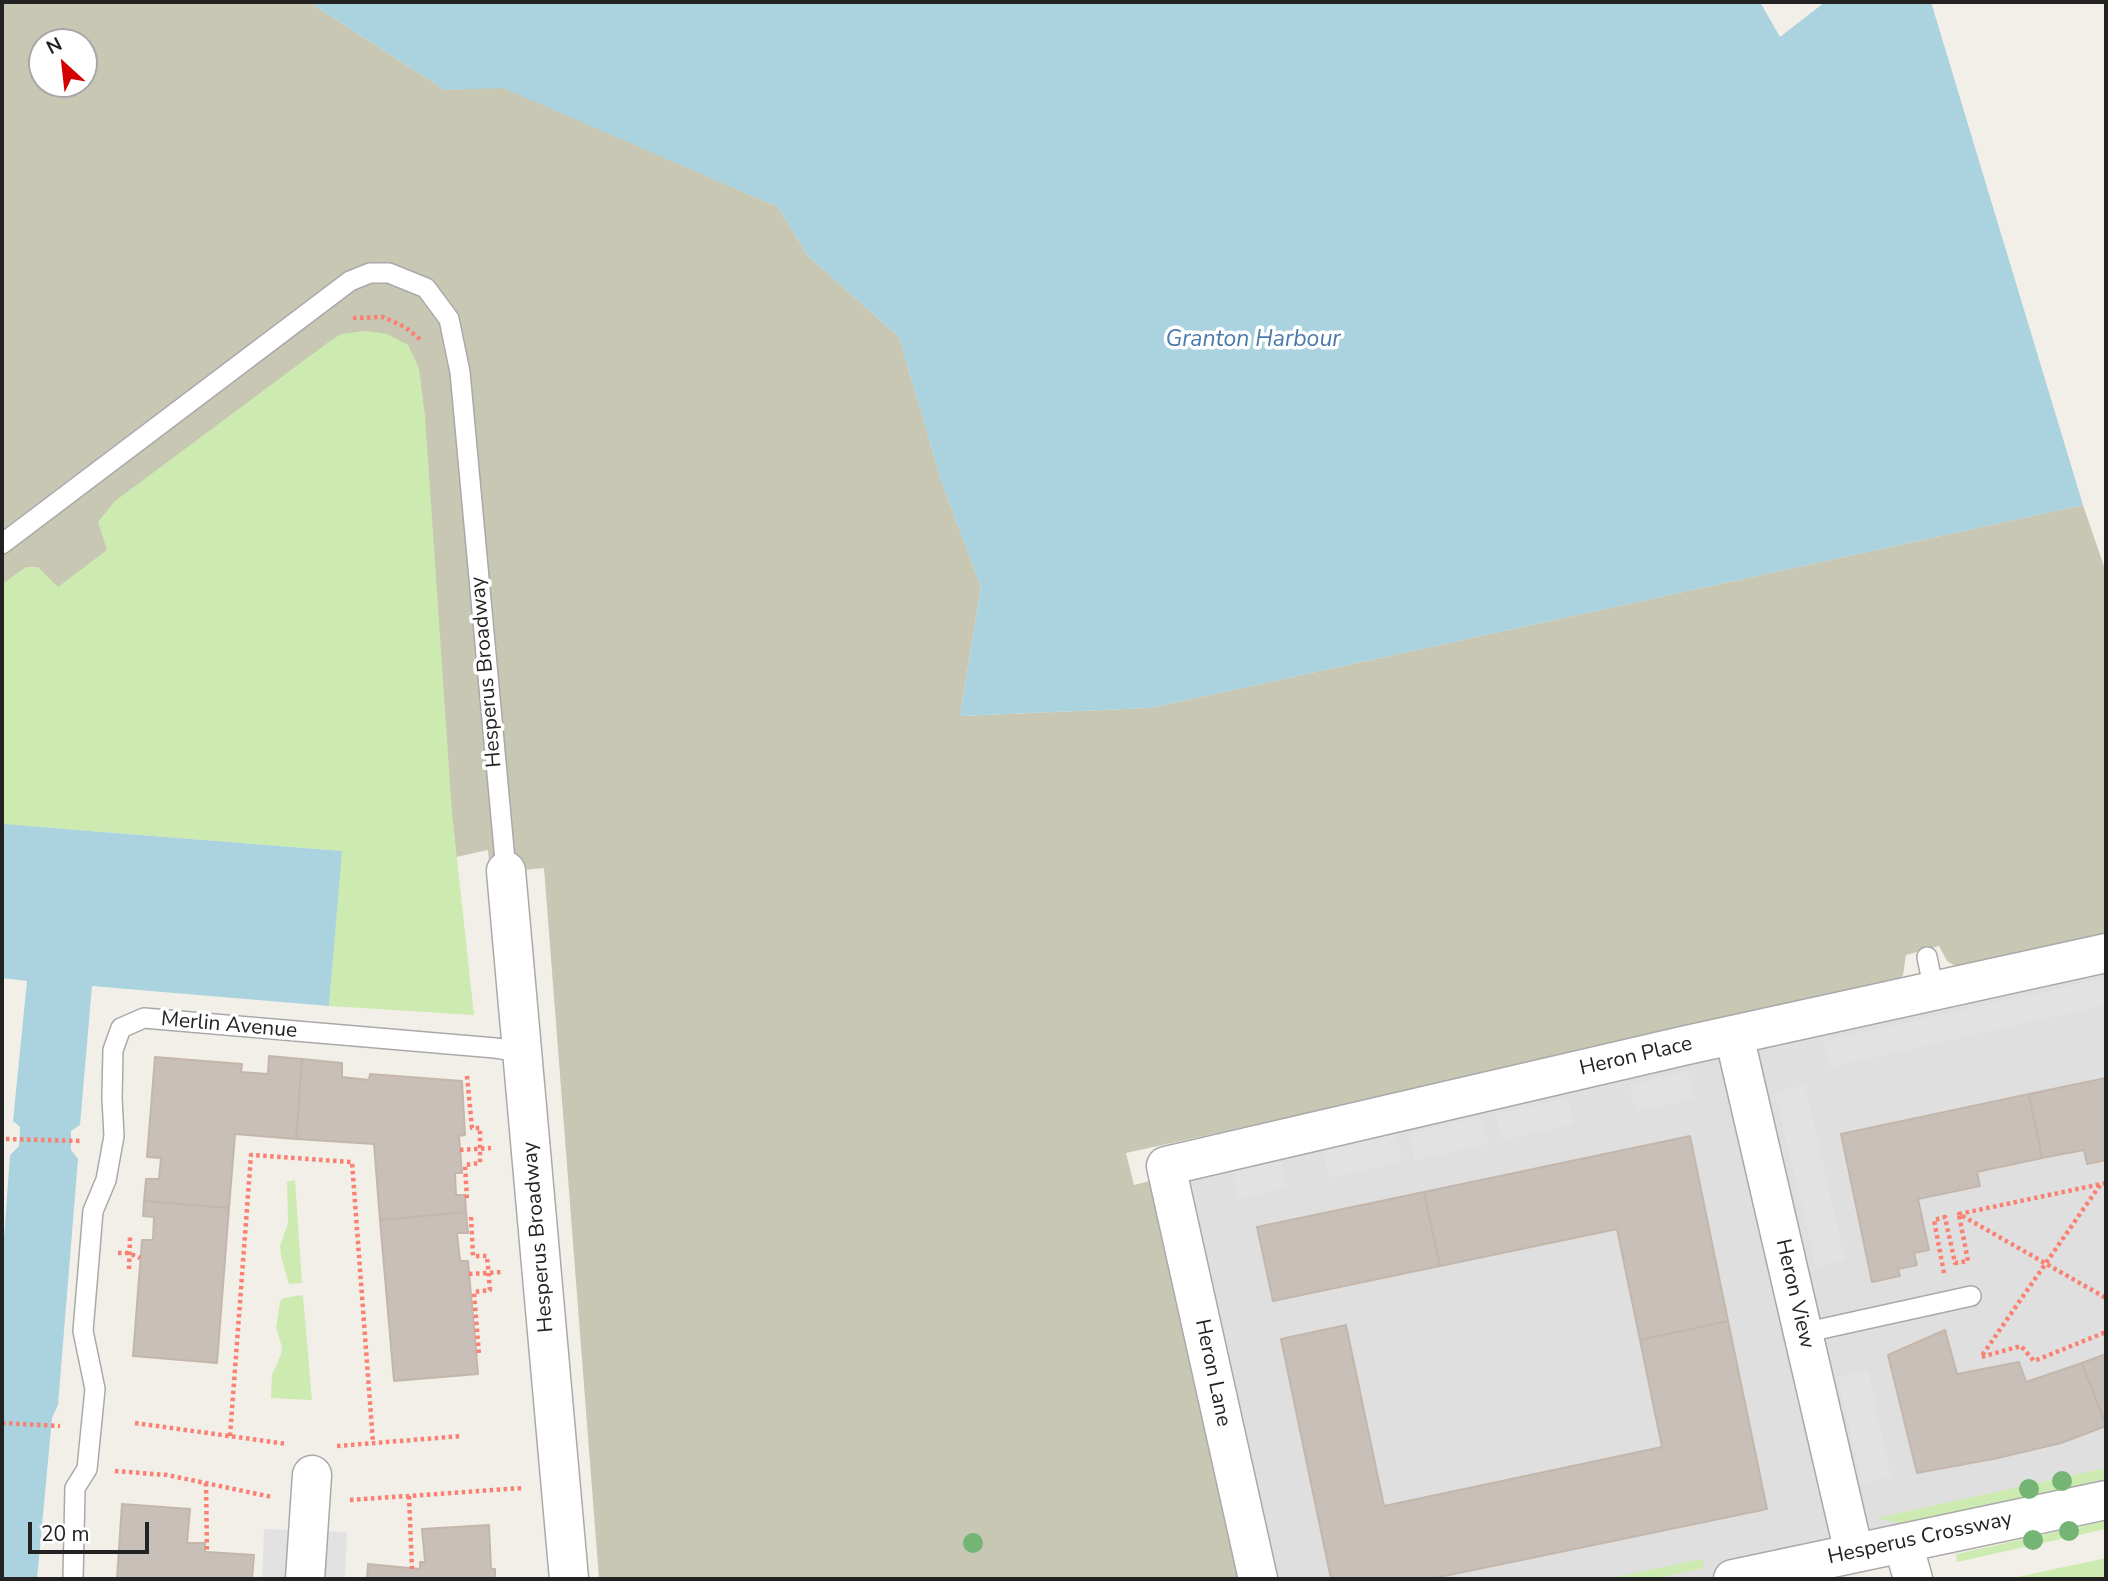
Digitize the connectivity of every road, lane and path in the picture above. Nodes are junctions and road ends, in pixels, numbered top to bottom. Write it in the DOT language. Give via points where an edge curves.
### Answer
graph roads {
  1 [pos="348,320"];
  2 [pos="422,341"];
  3 [pos="2,544"];
  4 [pos="506,872"];
  5 [pos="2106,953"];
  6 [pos="1734,1035"];
  7 [pos="522,1052"];
  8 [pos="454,1075"];
  9 [pos="6,1139"];
  10 [pos="75,1143"];
  11 [pos="502,1147"];
  12 [pos="479,1149"];
  13 [pos="460,1150"];
  14 [pos="1166,1166"];
  15 [pos="2103,1184"];
  16 [pos="467,1200"];
  17 [pos="1959,1214"];
  18 [pos="471,1217"];
  19 [pos="130,1237"];
  20 [pos="2045,1264"];
  21 [pos="129,1269"];
  22 [pos="512,1271"];
  23 [pos="469,1273"];
  24 [pos="488,1273"];
  25 [pos="1932,1278"];
  26 [pos="1971,1296"];
  27 [pos="2106,1298"];
  28 [pos="2106,1332"];
  29 [pos="1803,1333"];
  30 [pos="479,1355"];
  31 [pos="2,1423"];
  32 [pos="51,1427"];
  33 [pos="230,1436"];
  34 [pos="373,1443"];
  35 [pos="312,1475"];
  36 [pos="206,1483"];
  37 [pos="409,1496"];
  38 [pos="2106,1500"];
  39 [pos="1903,1543"];
  40 [pos="207,1552"];
  41 [pos="1854,1553"];
  42 [pos="412,1569"];
  43 [pos="73,1579"];
  44 [pos="304,1579"];
  45 [pos="569,1579"];
  46 [pos="1258,1579"];
  47 [pos="1733,1579"];
  48 [pos="1913,1579"];
  1 -- 2 [label="path" via="383,317"];
  3 -- 4 [label="lane, Hesperus Broadway" via="351,281 370,273 389,273 426,288 449,318 460,372"];
  4 -- 7 [label="street, Hesperus Broadway"];
  5 -- 6 [label="street, Heron Place" via="1931,974"];
  6 -- 14 [label="street, Heron Place"];
  6 -- 29 [label="street, Heron View"];
  7 -- 43 [label="lane, Merlin Avenue" via="144,1018 121,1028 113,1050 114,1136 106,1180 93,1211 83,1331 95,1389 87,1469 75,1488"];
  7 -- 45 [label="street, Hesperus Broadway"];
  8 -- 12 [label="path" via="468,1076 472,1128 480,1128"];
  9 -- 10 [label="path"];
  11 -- 12 [label="path"];
  12 -- 13 [label="path"];
  12 -- 16 [label="path" via="480,1163 465,1165"];
  14 -- 46 [label="street, Heron Lane"];
  15 -- 17 [label="path"];
  15 -- 20 [label="path"];
  17 -- 20 [label="path"];
  17 -- 25 [label="path" via="1968,1261 1955,1264 1945,1217 1934,1220 1945,1275"];
  18 -- 24 [label="path" via="473,1256 487,1256"];
  19 -- 21 [label="path"];
  20 -- 27 [label="path"];
  20 -- 28 [label="path" via="1981,1357 2021,1346 2034,1361"];
  22 -- 24 [label="path"];
  23 -- 24 [label="path"];
  24 -- 30 [label="path" via="490,1290 474,1292"];
  26 -- 29 [label="lane"];
  29 -- 41 [label="street, Heron View"];
  31 -- 32 [label="path"];
  33 -- 34 [label="path" via="251,1156 352,1162"];
  35 -- 44 [label="street"];
  36 -- 40 [label="path"];
  37 -- 42 [label="path"];
  38 -- 39 [label="street, Hesperus Crossway"];
  39 -- 41 [label="street, Hesperus Crossway"];
  39 -- 48 [label="street"];
  41 -- 47 [label="street, Hesperus Crossway"];
}
